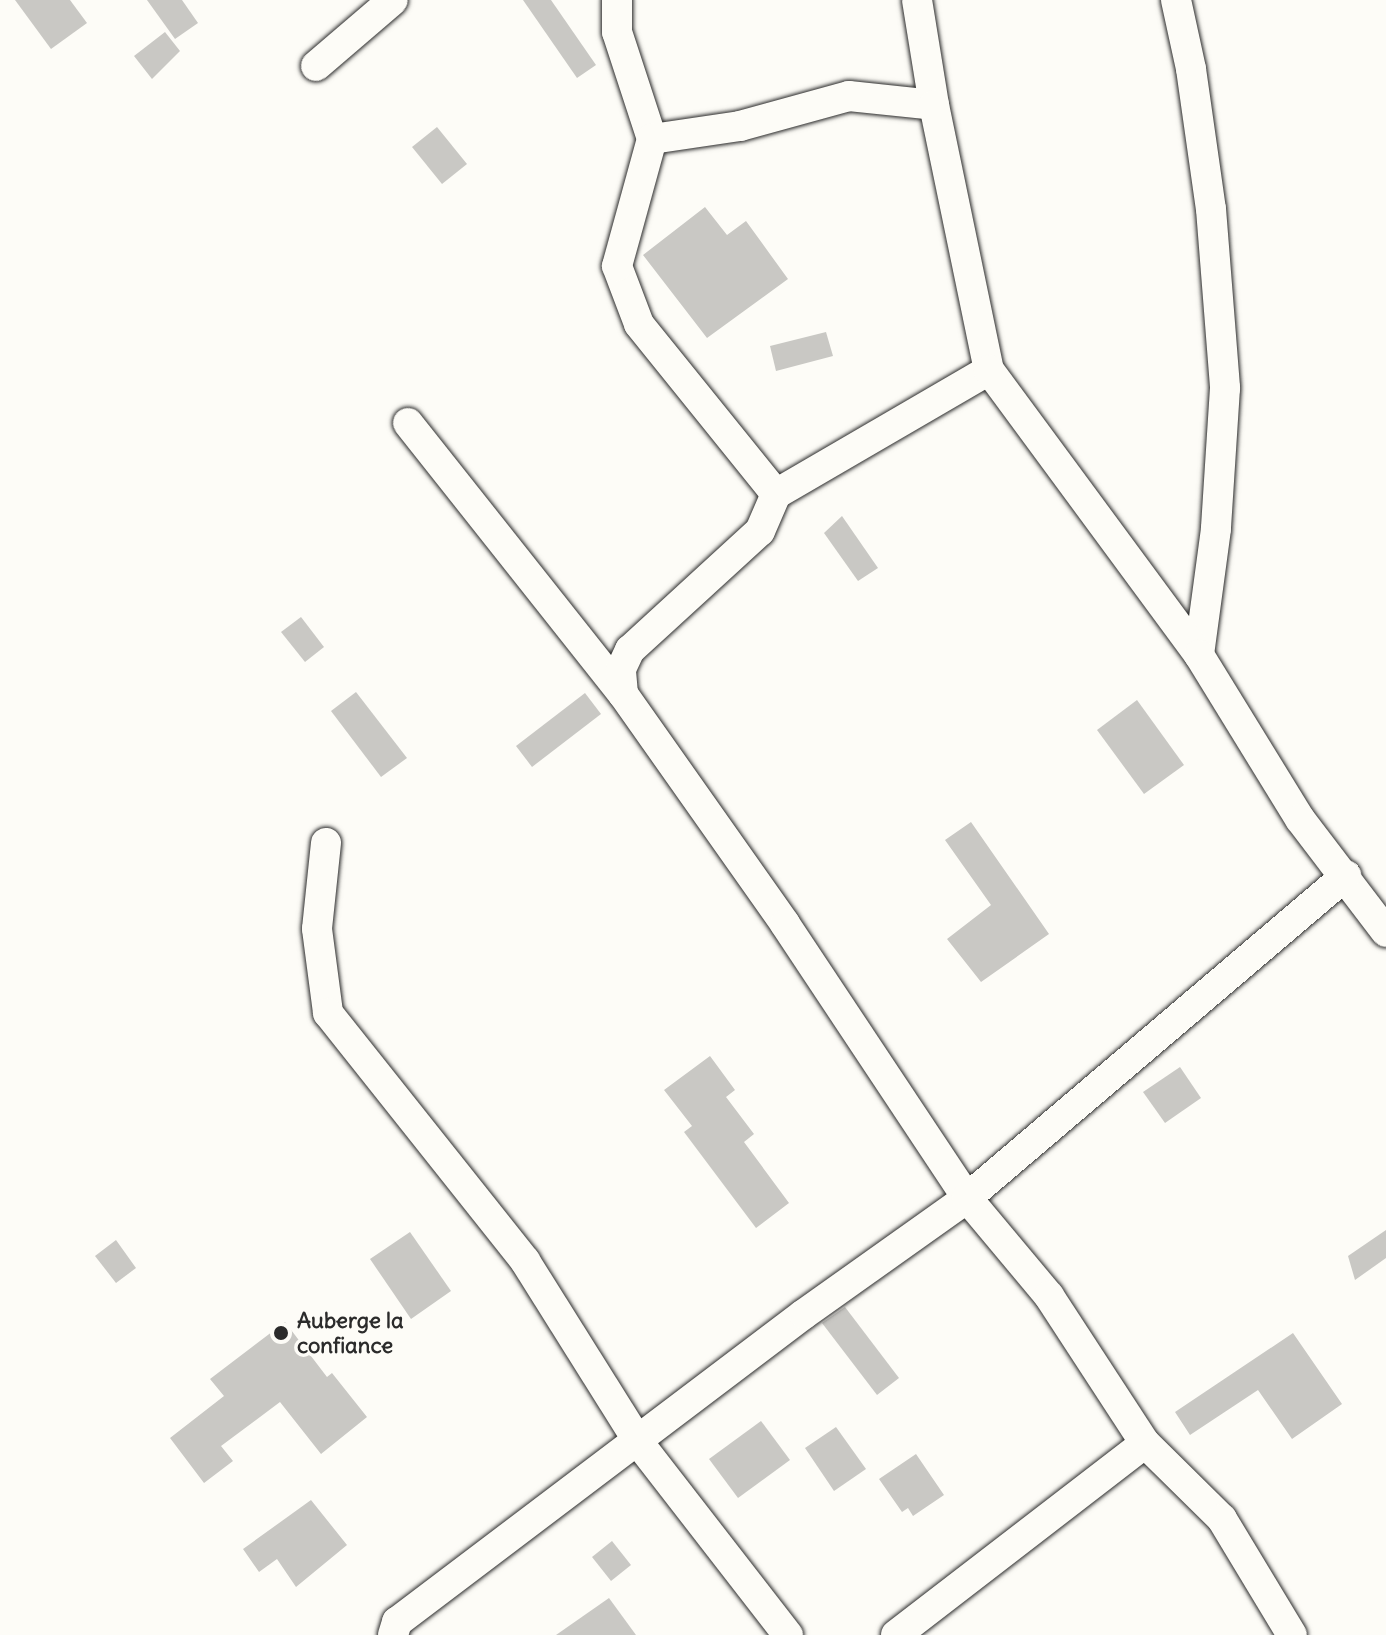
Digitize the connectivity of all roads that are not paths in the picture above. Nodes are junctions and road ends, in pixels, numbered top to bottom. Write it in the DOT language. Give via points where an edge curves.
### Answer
graph roads {
  1 [pos="393,0"];
  2 [pos="617,0"];
  3 [pos="1176,0"];
  4 [pos="921,3"];
  5 [pos="316,66"];
  6 [pos="934,105"];
  7 [pos="652,139"];
  8 [pos="989,370"];
  9 [pos="408,423"];
  10 [pos="776,494"];
  11 [pos="1199,655"];
  12 [pos="623,694"];
  13 [pos="326,843"];
  14 [pos="1346,875"];
  15 [pos="1386,932"];
  16 [pos="967,1198"];
  17 [pos="639,1443"];
  18 [pos="1145,1443"];
  19 [pos="393,1635"];
  20 [pos="788,1635"];
  21 [pos="896,1635"];
  22 [pos="1292,1635"];
  1 -- 5 [label="street"];
  2 -- 7 [label="street" via="617,32"];
  3 -- 11 [label="street" via="1211,209 1225,388 1216,529"];
  4 -- 6 [label="street"];
  6 -- 7 [label="street" via="849,96 740,126"];
  6 -- 8 [label="street"];
  7 -- 10 [label="street" via="617,266 639,324"];
  8 -- 10 [label="street"];
  8 -- 11 [label="street"];
  9 -- 12 [label="street"];
  10 -- 12 [label="street" via="760,531 630,650 621,669"];
  11 -- 14 [label="street" via="1300,819"];
  12 -- 16 [label="street" via="785,924"];
  13 -- 17 [label="street" via="317,929 328,1013 525,1261"];
  14 -- 15 [label="street"];
  14 -- 16 [label="street"];
  16 -- 17 [label="street" via="804,1314"];
  16 -- 18 [label="street" via="1049,1296"];
  17 -- 19 [label="street" via="397,1622"];
  17 -- 20 [label="street"];
  18 -- 21 [label="street"];
  18 -- 22 [label="street" via="1222,1519"];
}
